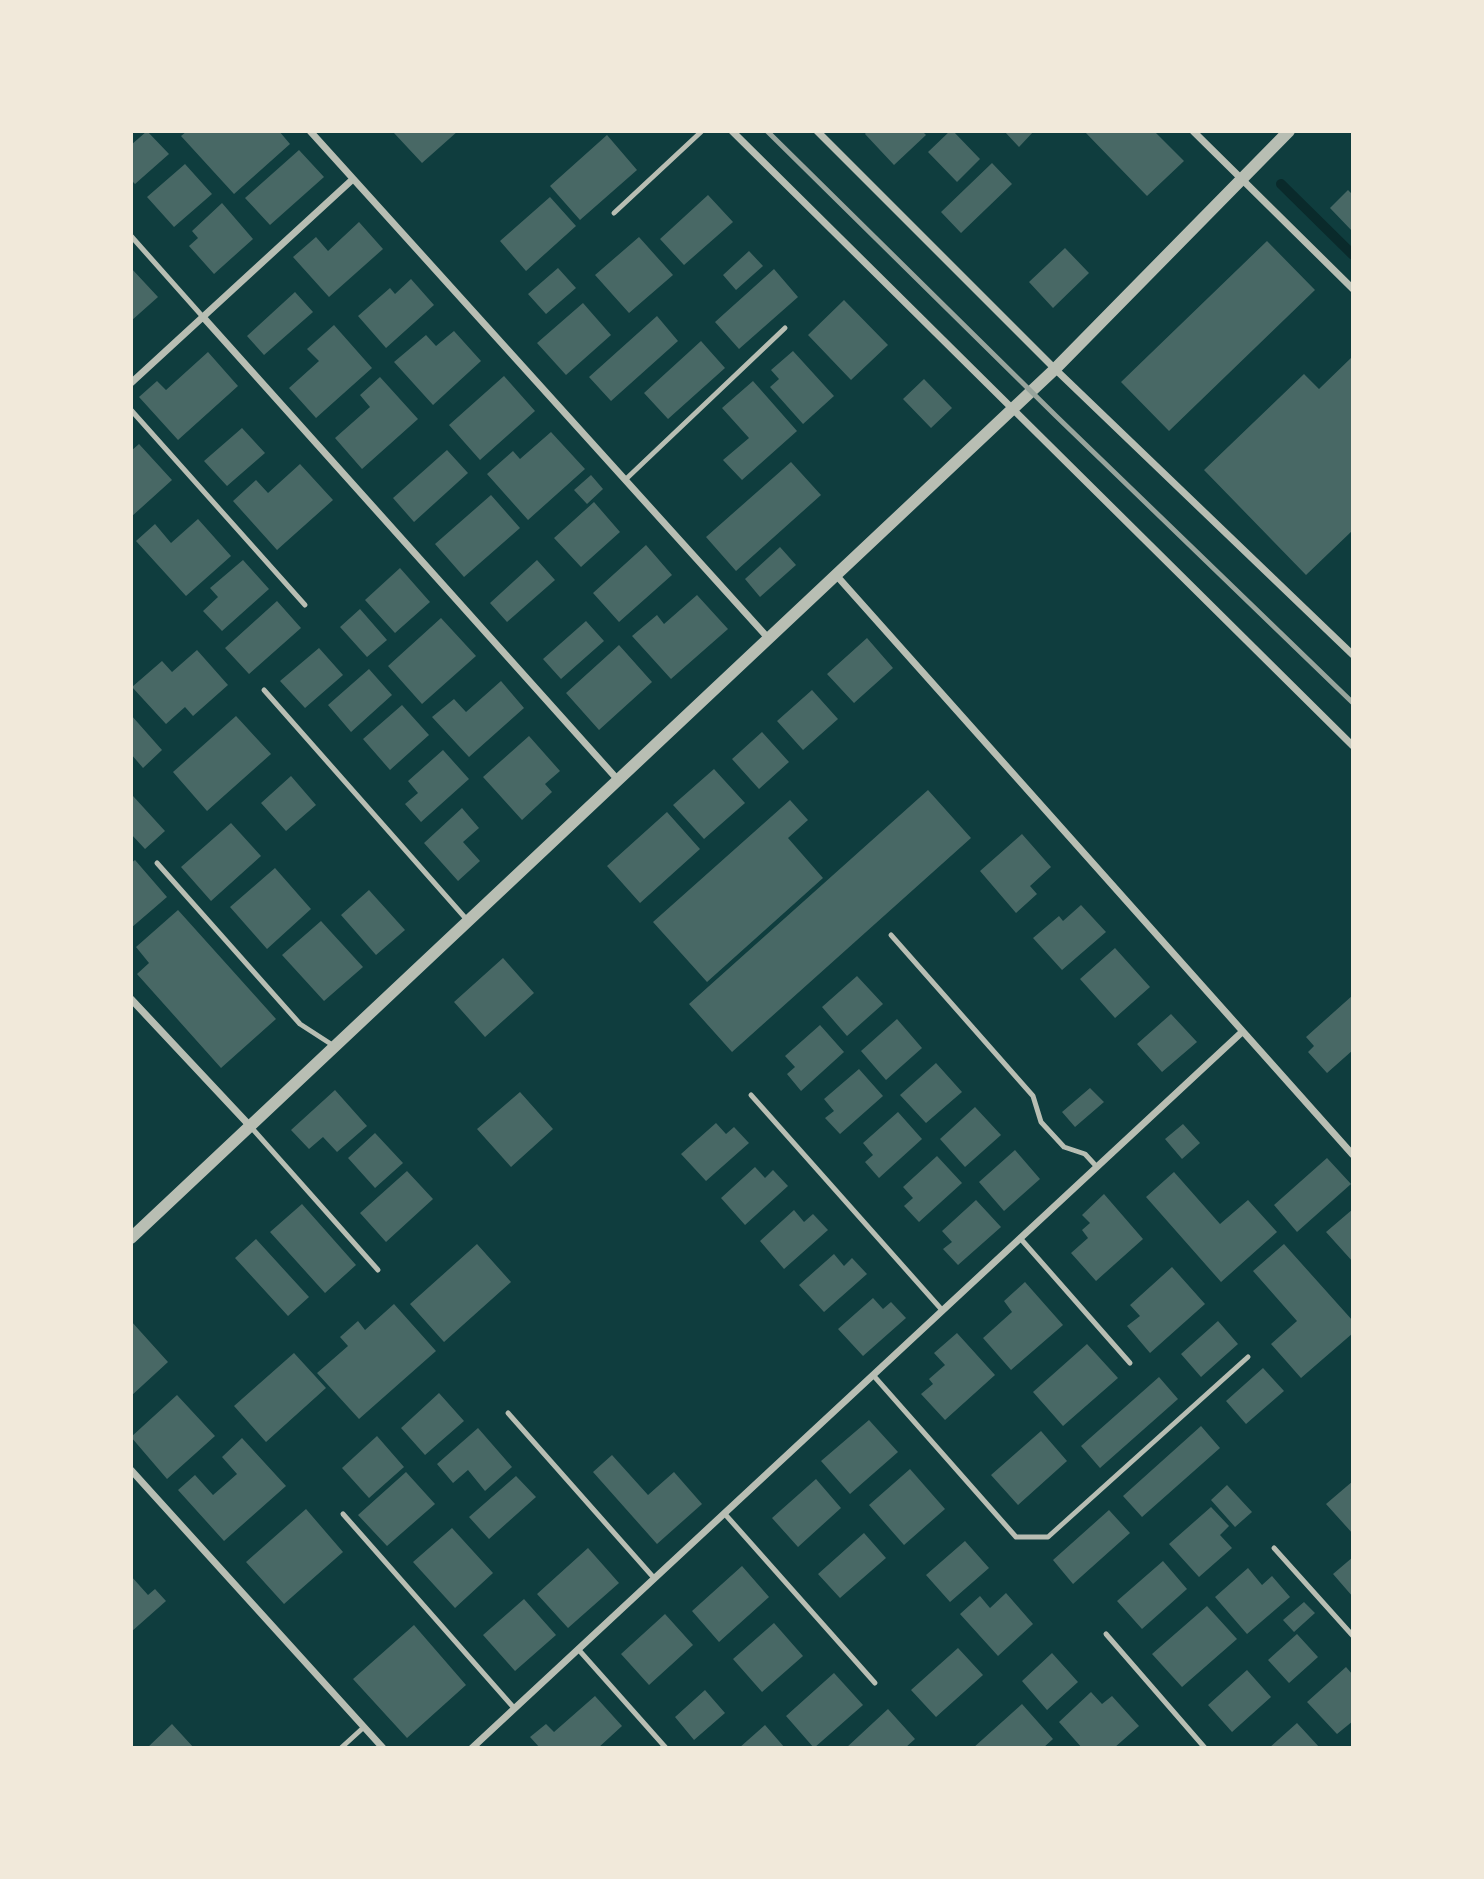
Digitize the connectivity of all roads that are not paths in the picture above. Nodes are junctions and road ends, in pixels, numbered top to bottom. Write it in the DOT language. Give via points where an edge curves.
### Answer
graph roads {
  1 [pos="310,131"];
  2 [pos="702,131"];
  3 [pos="732,131"];
  4 [pos="817,131"];
  5 [pos="1193,131"];
  6 [pos="1290,131"];
  7 [pos="353,179"];
  8 [pos="1242,180"];
  9 [pos="614,213"];
  10 [pos="131,236"];
  11 [pos="1353,289"];
  12 [pos="203,317"];
  13 [pos="785,328"];
  14 [pos="1055,369"];
  15 [pos="131,383"];
  16 [pos="1014,408"];
  17 [pos="131,410"];
  18 [pos="625,480"];
  19 [pos="836,575"];
  20 [pos="305,606"];
  21 [pos="769,639"];
  22 [pos="1353,655"];
  23 [pos="264,691"];
  24 [pos="1353,746"];
  25 [pos="618,780"];
  26 [pos="157,863"];
  27 [pos="469,921"];
  28 [pos="891,934"];
  29 [pos="131,999"];
  30 [pos="1242,1032"];
  31 [pos="335,1046"];
  32 [pos="751,1095"];
  33 [pos="250,1126"];
  34 [pos="1353,1156"];
  35 [pos="1097,1167"];
  36 [pos="131,1238"];
  37 [pos="1020,1238"];
  38 [pos="378,1269"];
  39 [pos="942,1310"];
  40 [pos="1248,1357"];
  41 [pos="1130,1363"];
  42 [pos="873,1375"];
  43 [pos="508,1413"];
  44 [pos="131,1470"];
  45 [pos="724,1513"];
  46 [pos="343,1514"];
  47 [pos="1274,1548"];
  48 [pos="654,1578"];
  49 [pos="1106,1634"];
  50 [pos="1353,1636"];
  51 [pos="578,1649"];
  52 [pos="875,1683"];
  53 [pos="514,1708"];
  54 [pos="364,1727"];
  55 [pos="341,1748"];
  56 [pos="383,1748"];
  57 [pos="472,1748"];
  58 [pos="666,1748"];
  59 [pos="1205,1748"];
  1 -- 7 [label="street"];
  2 -- 9 [label="lane"];
  3 -- 16 [label="street"];
  4 -- 14 [label="street"];
  5 -- 8 [label="street"];
  6 -- 8 [label="street"];
  7 -- 12 [label="street"];
  7 -- 18 [label="street"];
  8 -- 11 [label="street"];
  8 -- 14 [label="street"];
  10 -- 12 [label="lane"];
  12 -- 15 [label="street"];
  12 -- 25 [label="street"];
  13 -- 18 [label="lane"];
  14 -- 16 [label="street"];
  14 -- 22 [label="street"];
  16 -- 19 [label="street"];
  16 -- 24 [label="street"];
  17 -- 20 [label="lane"];
  18 -- 21 [label="street"];
  19 -- 21 [label="street"];
  19 -- 30 [label="street"];
  21 -- 25 [label="street"];
  23 -- 27 [label="lane"];
  25 -- 27 [label="street"];
  26 -- 31 [label="lane" via="300,1024"];
  27 -- 31 [label="street"];
  28 -- 35 [label="lane" via="1033,1096 1041,1122 1064,1147 1085,1154"];
  29 -- 33 [label="street"];
  30 -- 34 [label="street"];
  30 -- 35 [label="street"];
  31 -- 33 [label="street"];
  32 -- 39 [label="lane"];
  33 -- 36 [label="street"];
  33 -- 38 [label="lane"];
  35 -- 37 [label="street"];
  37 -- 39 [label="street"];
  37 -- 41 [label="lane"];
  39 -- 42 [label="street"];
  40 -- 42 [label="lane" via="1048,1537 1016,1537"];
  42 -- 45 [label="street"];
  43 -- 48 [label="lane"];
  44 -- 54 [label="street"];
  45 -- 48 [label="street"];
  45 -- 52 [label="lane"];
  46 -- 53 [label="lane"];
  47 -- 50 [label="lane"];
  48 -- 51 [label="street"];
  49 -- 59 [label="lane"];
  51 -- 53 [label="street"];
  51 -- 58 [label="lane"];
  53 -- 57 [label="street"];
  54 -- 55 [label="lane"];
  54 -- 56 [label="street"];
}
